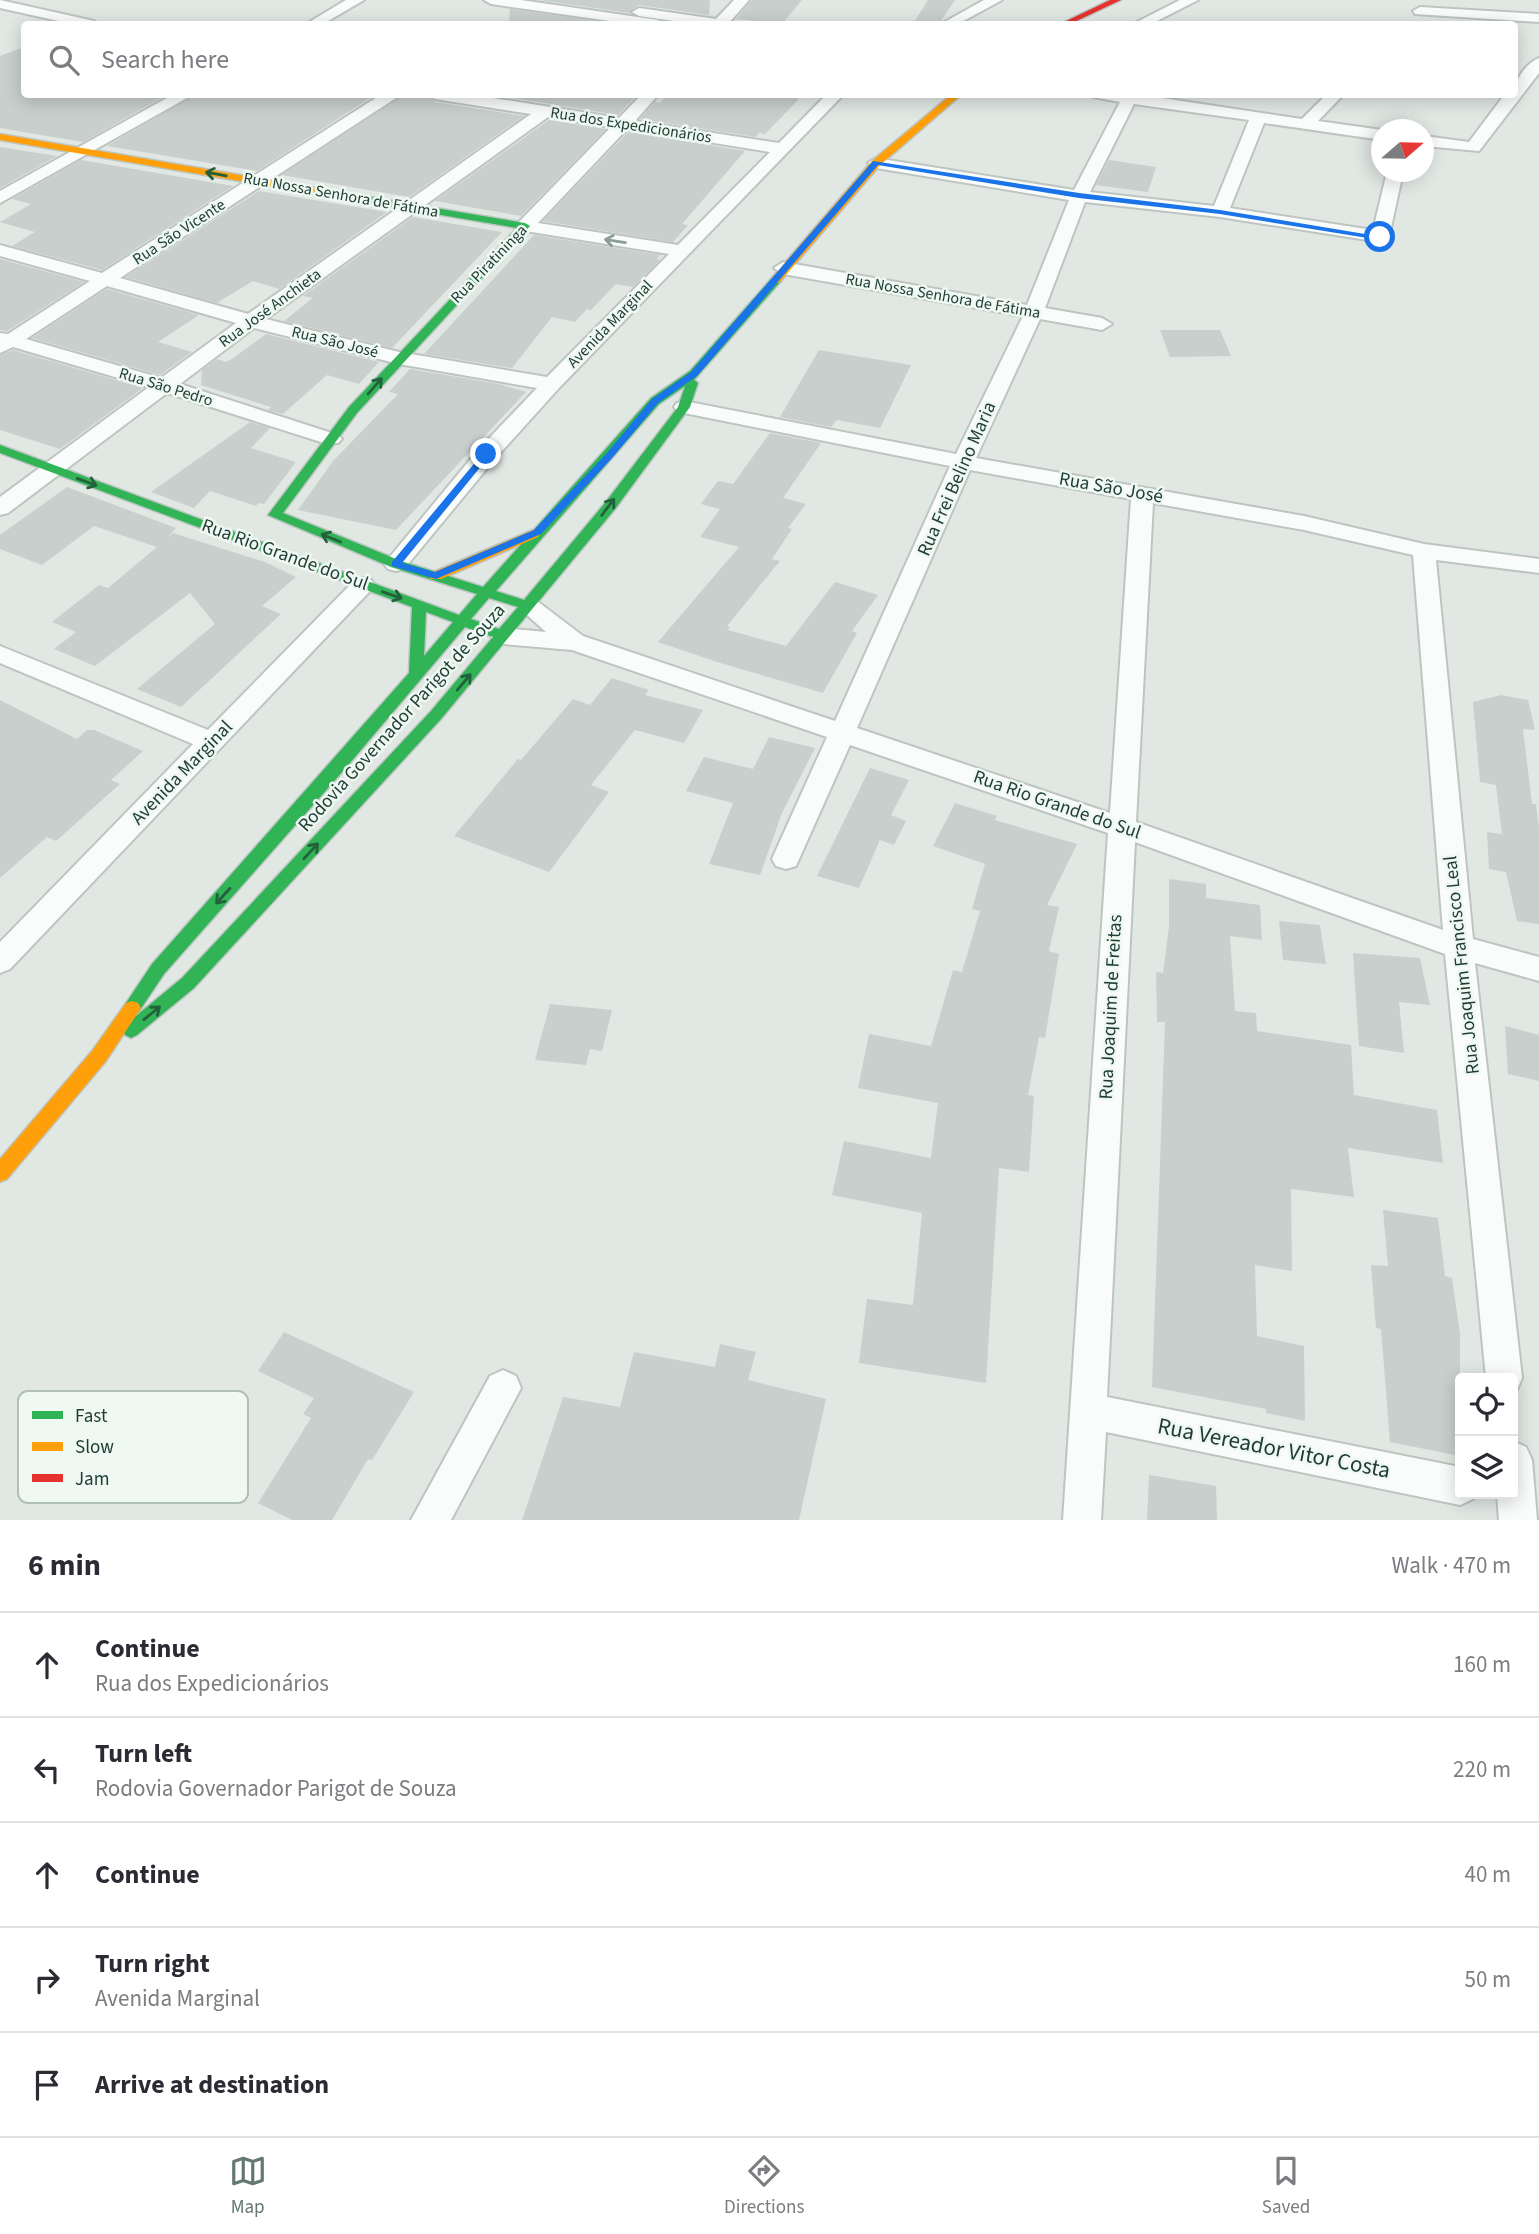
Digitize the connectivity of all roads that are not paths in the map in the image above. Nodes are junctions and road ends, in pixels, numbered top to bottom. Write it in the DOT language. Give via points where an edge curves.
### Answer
graph roads {
  1 [pos="357,0"];
  2 [pos="491,0"];
  3 [pos="558,0"];
  4 [pos="742,0"];
  5 [pos="995,0"];
  6 [pos="1118,0"];
  7 [pos="1191,0"];
  8 [pos="1432,0"];
  9 [pos="544,3"];
  10 [pos="0,4"];
  11 [pos="1420,11"];
  12 [pos="518,18"];
  13 [pos="1539,18"];
  14 [pos="76,21"];
  15 [pos="318,21"];
  16 [pos="642,21"];
  17 [pos="700,21"];
  18 [pos="723,21"];
  19 [pos="954,21"];
  20 [pos="1071,21"];
  21 [pos="1146,21"];
  22 [pos="1410,21"];
  23 [pos="1539,63"];
  24 [pos="1518,89"];
  25 [pos="179,98"];
  26 [pos="388,98"];
  27 [pos="459,98"];
  28 [pos="647,98"];
  29 [pos="832,98"];
  30 [pos="953,98"];
  31 [pos="1123,98"];
  32 [pos="1332,98"];
  33 [pos="1511,98"];
  34 [pos="1129,99"];
  35 [pos="544,112"];
  36 [pos="1258,117"];
  37 [pos="625,123"];
  38 [pos="1306,124"];
  39 [pos="1371,134"];
  40 [pos="0,137"];
  41 [pos="1434,142"];
  42 [pos="785,149"];
  43 [pos="82,150"];
  44 [pos="876,163"];
  45 [pos="258,181"];
  46 [pos="1393,182"];
  47 [pos="1079,196"];
  48 [pos="0,198"];
  49 [pos="410,207"];
  50 [pos="1220,212"];
  51 [pos="525,226"];
  52 [pos="1380,237"];
  53 [pos="0,250"];
  54 [pos="682,251"];
  55 [pos="783,268"];
  56 [pos="104,280"];
  57 [pos="1034,312"];
  58 [pos="251,321"];
  59 [pos="1102,324"];
  60 [pos="4,342"];
  61 [pos="399,358"];
  62 [pos="694,374"];
  63 [pos="552,384"];
  64 [pos="166,386"];
  65 [pos="684,407"];
  66 [pos="331,439"];
  67 [pos="0,449"];
  68 [pos="963,462"];
  69 [pos="52,469"];
  70 [pos="1142,493"];
  71 [pos="0,508"];
  72 [pos="538,532"];
  73 [pos="1424,551"];
  74 [pos="396,564"];
  75 [pos="1539,566"];
  76 [pos="436,576"];
  77 [pos="363,585"];
  78 [pos="488,593"];
  79 [pos="419,604"];
  80 [pos="529,606"];
  81 [pos="461,621"];
  82 [pos="503,636"];
  83 [pos="573,642"];
  84 [pos="0,654"];
  85 [pos="416,673"];
  86 [pos="845,733"];
  87 [pos="212,742"];
  88 [pos="1122,827"];
  89 [pos="786,859"];
  90 [pos="1459,947"];
  91 [pos="0,961"];
  92 [pos="1539,970"];
  93 [pos="99,1056"];
  94 [pos="0,1173"];
  95 [pos="1503,1373"];
  96 [pos="503,1388"];
  97 [pos="1088,1411"];
  98 [pos="1455,1485"];
  99 [pos="430,1520"];
  100 [pos="1082,1520"];
  1 -- 15 [label="street"];
  2 -- 9 [label="street"];
  3 -- 17 [label="street"];
  4 -- 18 [label="street"];
  5 -- 19 [label="street"];
  6 -- 20 [label="main road"];
  7 -- 21 [label="street"];
  8 -- 11 [label="street"];
  9 -- 12 [label="street"];
  9 -- 16 [label="street"];
  10 -- 14 [label="street"];
  11 -- 13 [label="street"];
  11 -- 22 [label="street"];
  23 -- 24 [label="street"];
  25 -- 43 [label="street"];
  26 -- 45 [label="street, Rua São Vicente"];
  27 -- 35 [label="street, Rua dos Expedicionários"];
  28 -- 37 [label="street, Rua Piratininga"];
  29 -- 42 [label="street, Avenida Marginal"];
  30 -- 44 [label="main road, Rodovia Governador Parigot de Souza"];
  31 -- 34 [label="street"];
  32 -- 38 [label="street"];
  33 -- 41 [label="street" via="1473,147"];
  34 -- 36 [label="street"];
  34 -- 47 [label="street, Rua Frei Belino Maria"];
  35 -- 37 [label="street, Rua dos Expedicionários"];
  35 -- 49 [label="street, Rua José Anchieta"];
  36 -- 38 [label="street"];
  36 -- 50 [label="street"];
  37 -- 42 [label="street, Rua dos Expedicionários"];
  37 -- 51 [label="street, Rua Piratininga"];
  38 -- 39 [label="street"];
  40 -- 43 [label="main road, Rua Nossa Senhora de Fátima"];
  42 -- 54 [label="street, Avenida Marginal"];
  45 -- 43 [label="main road, Rua Nossa Senhora de Fátima, one-way"];
  43 -- 48 [label="street"];
  44 -- 47 [label="street"];
  44 -- 55 [label="main road, Rodovia Governador Parigot de Souza"];
  45 -- 49 [label="main road, Rua Nossa Senhora de Fátima"];
  45 -- 56 [label="street, Rua São Vicente"];
  46 -- 52 [label="street"];
  47 -- 50 [label="street"];
  47 -- 57 [label="street, Rua Frei Belino Maria"];
  49 -- 51 [label="main road, Rua Nossa Senhora de Fátima"];
  49 -- 58 [label="street, Rua José Anchieta"];
  50 -- 52 [label="street"];
  54 -- 51 [label="street, Rua Nossa Senhora de Fátima, one-way"];
  51 -- 61 [label="main road, Rua Piratininga"];
  53 -- 56 [label="street, Rua São José"];
  54 -- 63 [label="street, Avenida Marginal"];
  55 -- 57 [label="street, Rua Nossa Senhora de Fátima"];
  55 -- 62 [label="main road, Rodovia Governador Parigot de Souza"];
  56 -- 58 [label="street, Rua São José"];
  56 -- 60 [label="street, Rua São Vicente"];
  57 -- 59 [label="street, Rua Nossa Senhora de Fátima"];
  57 -- 68 [label="street, Rua Frei Belino Maria"];
  58 -- 61 [label="street, Rua São José"];
  58 -- 64 [label="street, Rua José Anchieta"];
  60 -- 64 [label="street, Rua São Pedro"];
  61 -- 63 [label="street, Rua São José"];
  66 -- 61 [label="main road, Rua Piratininga, one-way"];
  62 -- 65 [label="main road, Rodovia Governador Parigot de Souza"];
  62 -- 72 [label="main road, Rodovia Governador Parigot de Souza" via="655,401"];
  63 -- 74 [label="street, Avenida Marginal" via="486,454"];
  64 -- 66 [label="street, Rua São Pedro"];
  64 -- 69 [label="street, Rua José Anchieta"];
  65 -- 68 [label="street, Rua São José"];
  80 -- 65 [label="main road, Rodovia Governador Parigot de Souza, one-way"];
  74 -- 66 [label="main road, Rua Piratininga, one-way" via="275,515"];
  67 -- 69 [label="main road, Rua Rio Grande do Sul"];
  68 -- 70 [label="street, Rua São José"];
  68 -- 86 [label="street, Rua Frei Belino Maria"];
  69 -- 71 [label="street, Rua José Anchieta"];
  69 -- 77 [label="main road, Rua Rio Grande do Sul, one-way"];
  70 -- 73 [label="street, Rua São José"];
  70 -- 88 [label="street, Rua Joaquim de Freitas"];
  72 -- 76 [label="main road"];
  72 -- 78 [label="main road, Rodovia Governador Parigot de Souza"];
  73 -- 75 [label="street, Rua São José"];
  73 -- 90 [label="street, Rua Joaquim Francisco Leal"];
  74 -- 76 [label="main road"];
  76 -- 78 [label="main road"];
  77 -- 79 [label="main road, Rua Rio Grande do Sul, one-way"];
  77 -- 87 [label="street, Avenida Marginal"];
  78 -- 80 [label="main road"];
  78 -- 81 [label="main road, Rodovia Governador Parigot de Souza"];
  79 -- 81 [label="main road, Rua Rio Grande do Sul"];
  79 -- 85 [label="main road"];
  80 -- 82 [label="main road, Rodovia Governador Parigot de Souza"];
  80 -- 83 [label="street, Rua Rio Grande do Sul"];
  81 -- 82 [label="main road, Rua Rio Grande do Sul"];
  81 -- 85 [label="main road, Rodovia Governador Parigot de Souza"];
  82 -- 83 [label="street, Rua Rio Grande do Sul"];
  93 -- 82 [label="main road, Rodovia Governador Parigot de Souza, one-way" via="188,983 389,768"];
  83 -- 86 [label="street, Rua Rio Grande do Sul"];
  84 -- 87 [label="street"];
  85 -- 93 [label="main road, Rodovia Governador Parigot de Souza, one-way" via="158,969"];
  86 -- 88 [label="street, Rua Rio Grande do Sul"];
  86 -- 89 [label="street, Rua Frei Belino Maria"];
  87 -- 91 [label="street, Avenida Marginal"];
  88 -- 90 [label="street, Rua Rio Grande do Sul"];
  88 -- 97 [label="street, Rua Joaquim de Freitas"];
  90 -- 92 [label="street, Rua Rio Grande do Sul"];
  90 -- 95 [label="street, Rua Joaquim Francisco Leal"];
  93 -- 94 [label="main road, Rodovia Governador Parigot de Souza"];
  96 -- 99 [label="street"];
  97 -- 98 [label="street, Rua Vereador Vitor Costa"];
  97 -- 100 [label="street, Rua Joaquim de Freitas"];
}
